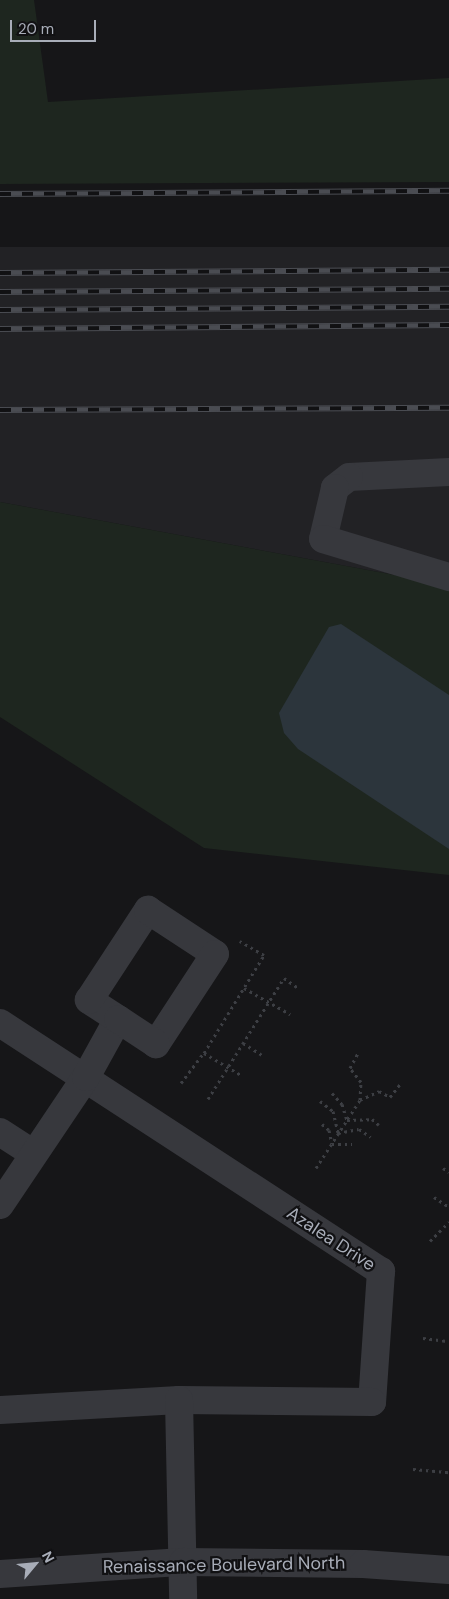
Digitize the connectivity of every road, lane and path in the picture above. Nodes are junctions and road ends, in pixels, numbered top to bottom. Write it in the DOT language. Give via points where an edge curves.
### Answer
graph roads {
  1 [pos="449,472"];
  2 [pos="449,577"];
  3 [pos="236,944"];
  4 [pos="297,987"];
  5 [pos="244,988"];
  6 [pos="268,1003"];
  7 [pos="290,1014"];
  8 [pos="118,1019"];
  9 [pos="0,1024"];
  10 [pos="243,1043"];
  11 [pos="204,1053"];
  12 [pos="358,1054"];
  13 [pos="262,1055"];
  14 [pos="228,1068"];
  15 [pos="241,1075"];
  16 [pos="86,1077"];
  17 [pos="181,1082"];
  18 [pos="401,1083"];
  19 [pos="332,1093"];
  20 [pos="208,1099"];
  21 [pos="360,1100"];
  22 [pos="320,1101"];
  23 [pos="347,1120"];
  24 [pos="322,1124"];
  25 [pos="379,1125"];
  26 [pos="0,1132"];
  27 [pos="338,1133"];
  28 [pos="371,1137"];
  29 [pos="332,1144"];
  30 [pos="352,1144"];
  31 [pos="34,1154"];
  32 [pos="316,1168"];
  33 [pos="443,1168"];
  34 [pos="449,1172"];
  35 [pos="434,1197"];
  36 [pos="0,1205"];
  37 [pos="449,1208"];
  38 [pos="449,1222"];
  39 [pos="430,1241"];
  40 [pos="423,1338"];
  41 [pos="449,1340"];
  42 [pos="179,1400"];
  43 [pos="0,1410"];
  44 [pos="413,1470"];
  45 [pos="449,1472"];
  46 [pos="183,1562"];
  47 [pos="449,1570"];
  48 [pos="0,1574"];
  49 [pos="183,1599"];
  1 -- 2 [label="street" via="349,477 335,488 323,539"];
  3 -- 5 [label="path" via="238,940 264,955"];
  4 -- 6 [label="path" via="284,978"];
  5 -- 6 [label="path"];
  5 -- 11 [label="path"];
  6 -- 7 [label="path"];
  6 -- 10 [label="path"];
  8 -- 8 [label="street" via="89,1000 148,910 215,954 156,1044"];
  8 -- 16 [label="street"];
  9 -- 16 [label="street, Azalea Drive"];
  10 -- 13 [label="path"];
  10 -- 14 [label="path"];
  11 -- 14 [label="path"];
  11 -- 17 [label="path"];
  12 -- 21 [label="path" via="350,1068 361,1082"];
  14 -- 15 [label="path"];
  14 -- 20 [label="path"];
  16 -- 31 [label="street"];
  16 -- 42 [label="street, Azalea Drive" via="381,1270 372,1402"];
  18 -- 21 [label="path" via="390,1097 379,1090"];
  19 -- 23 [label="path" via="342,1104"];
  21 -- 23 [label="path"];
  22 -- 27 [label="path" via="333,1111"];
  23 -- 25 [label="path" via="372,1119"];
  23 -- 27 [label="path"];
  24 -- 29 [label="path" via="328,1130"];
  26 -- 31 [label="street"];
  27 -- 28 [label="path" via="359,1130"];
  27 -- 29 [label="path"];
  29 -- 30 [label="path"];
  29 -- 32 [label="path"];
  31 -- 36 [label="street"];
  33 -- 34 [label="path"];
  35 -- 37 [label="path"];
  38 -- 39 [label="path"];
  40 -- 41 [label="path"];
  42 -- 43 [label="street, Azalea Drive"];
  42 -- 46 [label="street"];
  44 -- 45 [label="path"];
  46 -- 47 [label="street, Renaissance Boulevard North" via="363,1564"];
  46 -- 48 [label="street, Renaissance Boulevard North"];
  46 -- 49 [label="street"];
}
